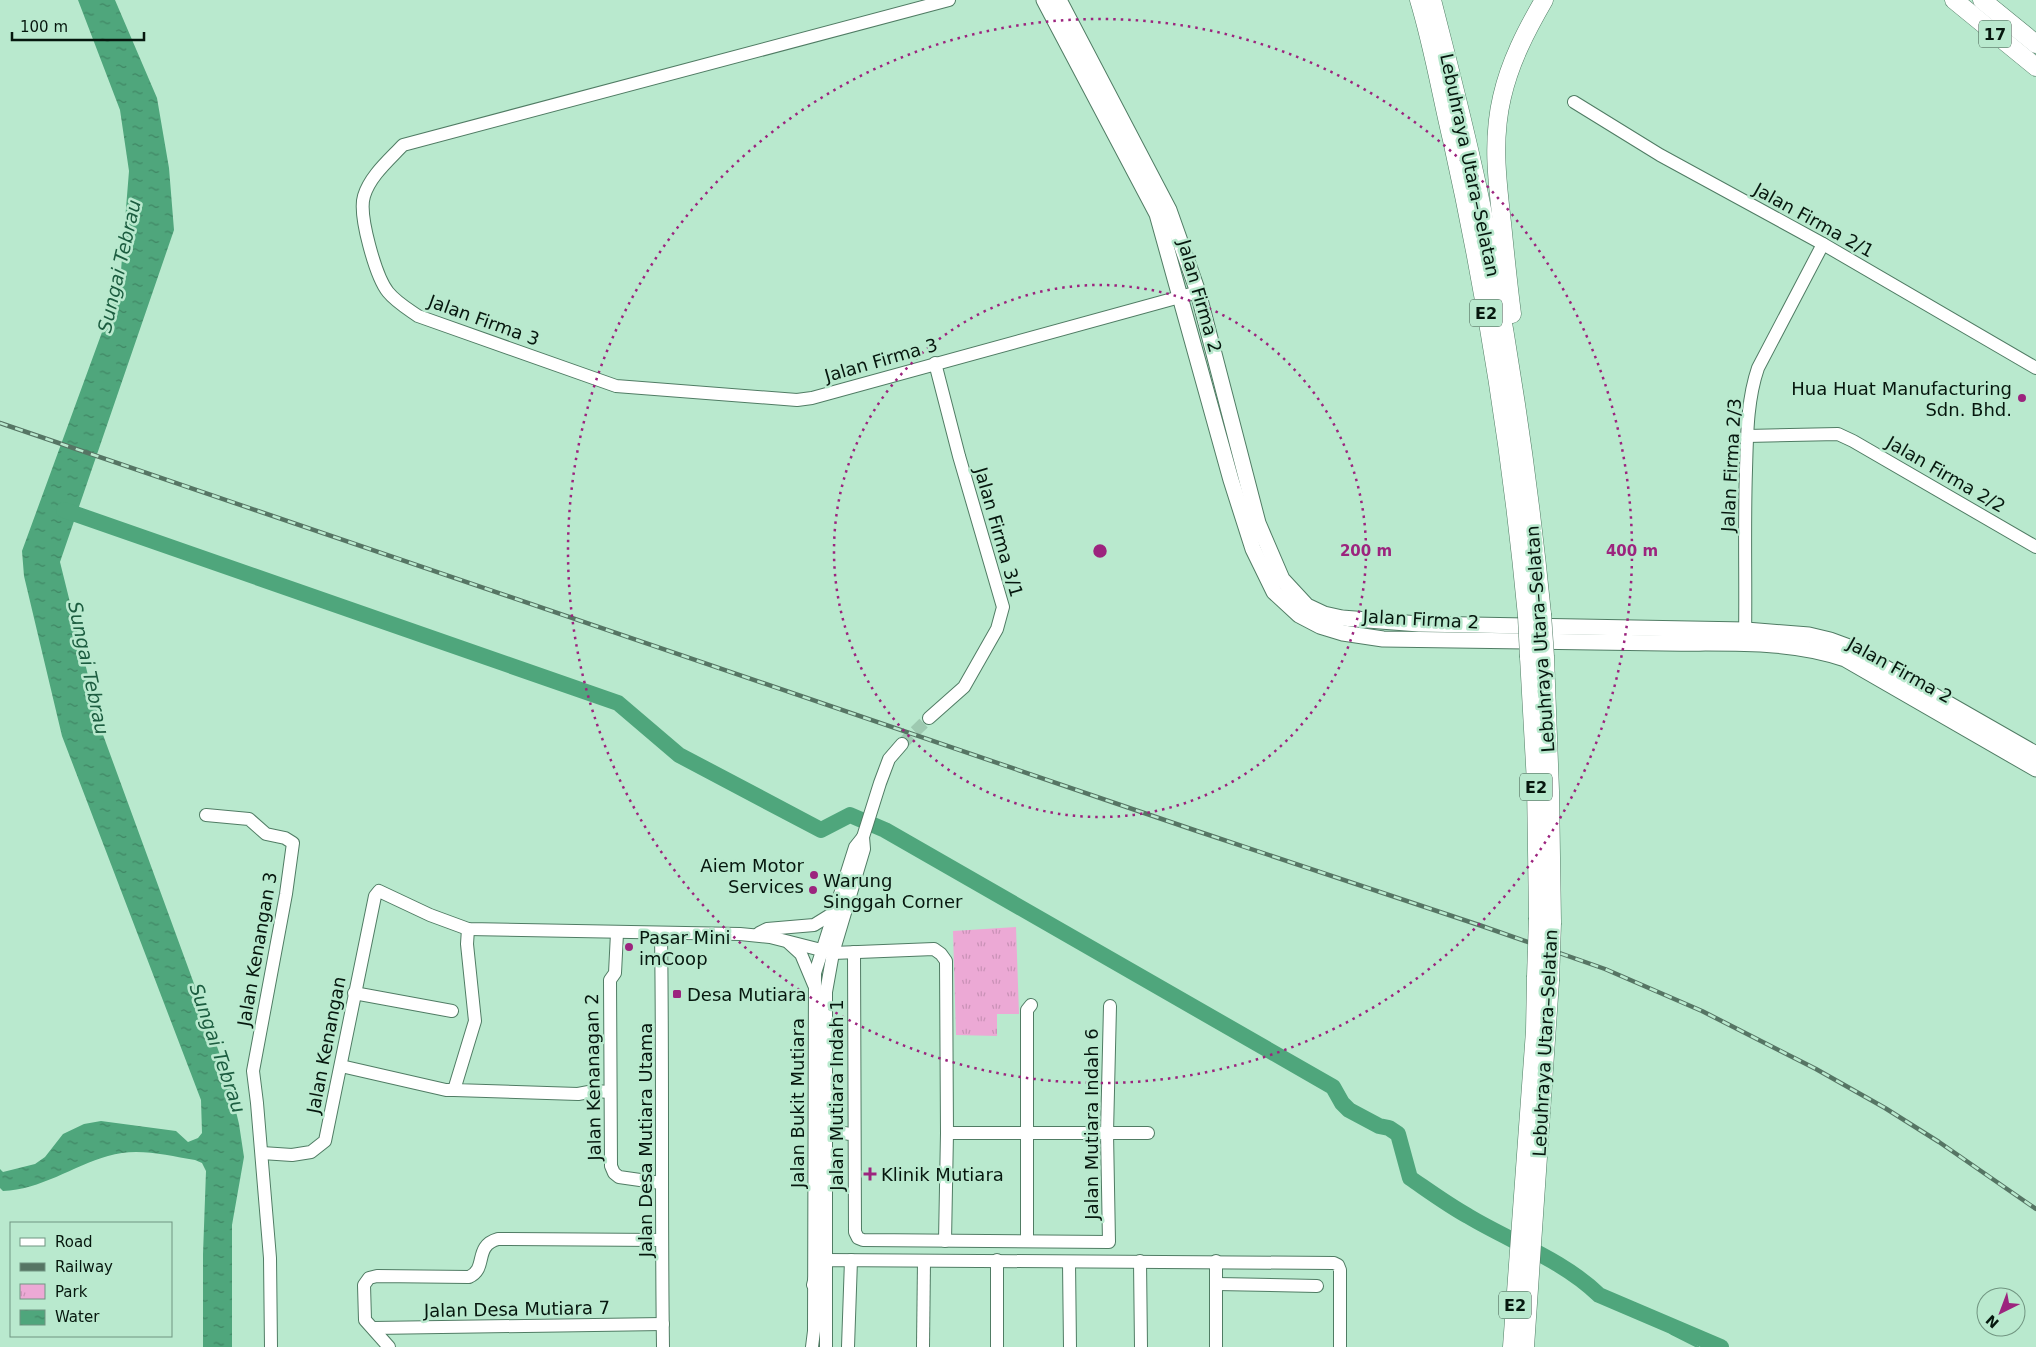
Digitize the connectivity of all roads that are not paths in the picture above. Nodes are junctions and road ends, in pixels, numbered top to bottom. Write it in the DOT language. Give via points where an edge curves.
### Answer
graph roads {
  1 [pos="949,0"];
  2 [pos="1044,0"];
  3 [pos="1059,0"];
  4 [pos="1419,0"];
  5 [pos="1432,0"];
  6 [pos="1544,0"];
  7 [pos="1954,0"];
  8 [pos="1982,0"];
  9 [pos="2036,44"];
  10 [pos="2036,67"];
  11 [pos="1574,102"];
  12 [pos="1823,244"];
  13 [pos="1198,292"];
  14 [pos="1181,296"];
  15 [pos="935,363"];
  16 [pos="2036,368"];
  17 [pos="1747,436"];
  18 [pos="1523,456"];
  19 [pos="2036,547"];
  20 [pos="1535,615"];
  21 [pos="1745,637"];
  22 [pos="929,718"];
  23 [pos="902,744"];
  24 [pos="2036,754"];
  25 [pos="2036,769"];
  26 [pos="206,815"];
  27 [pos="863,837"];
  28 [pos="835,912"];
  29 [pos="468,929"];
  30 [pos="617,933"];
  31 [pos="661,933"];
  32 [pos="754,936"];
  33 [pos="786,941"];
  34 [pos="828,952"];
  35 [pos="854,952"];
  36 [pos="815,987"];
  37 [pos="354,993"];
  38 [pos="1032,1005"];
  39 [pos="1110,1006"];
  40 [pos="452,1011"];
  41 [pos="341,1066"];
  42 [pos="454,1090"];
  43 [pos="610,1092"];
  44 [pos="826,1109"];
  45 [pos="947,1133"];
  46 [pos="1028,1133"];
  47 [pos="1107,1133"];
  48 [pos="1148,1133"];
  49 [pos="848,1134"];
  50 [pos="262,1154"];
  51 [pos="825,1157"];
  52 [pos="661,1183"];
  53 [pos="813,1234"];
  54 [pos="662,1240"];
  55 [pos="945,1241"];
  56 [pos="1027,1241"];
  57 [pos="826,1260"];
  58 [pos="851,1260"];
  59 [pos="997,1260"];
  60 [pos="924,1261"];
  61 [pos="1140,1261"];
  62 [pos="1069,1262"];
  63 [pos="1216,1262"];
  64 [pos="1525,1263"];
  65 [pos="1217,1284"];
  66 [pos="813,1285"];
  67 [pos="1318,1286"];
  68 [pos="663,1324"];
  69 [pos="373,1328"];
  70 [pos="271,1347"];
  71 [pos="389,1347"];
  72 [pos="663,1347"];
  73 [pos="812,1347"];
  74 [pos="826,1347"];
  75 [pos="848,1347"];
  76 [pos="923,1347"];
  77 [pos="997,1347"];
  78 [pos="1070,1347"];
  79 [pos="1141,1347"];
  80 [pos="1216,1347"];
  81 [pos="1340,1347"];
  82 [pos="1512,1347"];
  83 [pos="1524,1347"];
  1 -- 15 [label="street, Jalan Firma 3" via="403,145 379,169 363,197 371,255 387,292 402,305 418,316 616,386 797,400"];
  2 -- 14 [label="main road, Jalan Firma 2" via="1157,214"];
  3 -- 13 [label="main road, Jalan Firma 2" via="1169,210"];
  4 -- 20 [label="highway, Lebuhraya Utara–Selatan / E2" via="1470,220"];
  5 -- 18 [label="highway, Lebuhraya Utara–Selatan / E2" via="1482,212 1509,357"];
  6 -- 18 [label="highway" via="1516,51 1507,77 1495,149 1509,288 1529,435"];
  7 -- 10 [label="highway, 17"];
  8 -- 9 [label="highway, 17"];
  11 -- 12 [label="street, Jalan Firma 2/1" via="1660,155"];
  12 -- 16 [label="street, Jalan Firma 2/1"];
  12 -- 17 [label="street, Jalan Firma 2/3" via="1758,368 1753,383"];
  13 -- 14 [label="street, Jalan Firma 3"];
  13 -- 21 [label="main road, Jalan Firma 2" via="1258,523 1282,579 1307,606 1342,618 1419,624"];
  14 -- 15 [label="street, Jalan Firma 3"];
  14 -- 21 [label="main road, Jalan Firma 2" via="1253,549 1274,592 1299,614 1320,626 1343,633 1383,639"];
  15 -- 22 [label="street, Jalan Firma 3/1" via="1003,607 997,629 964,686"];
  17 -- 19 [label="street, Jalan Firma 2/2" via="1838,434"];
  17 -- 21 [label="street, Jalan Firma 2/3"];
  18 -- 20 [label="highway, Lebuhraya Utara–Selatan / E2" via="1534,535"];
  20 -- 64 [label="highway, Lebuhraya Utara–Selatan / E2, bridge" via="1536,783 1545,921"];
  21 -- 24 [label="main road, Jalan Firma 2" via="1810,635 1849,647"];
  21 -- 25 [label="main road, Jalan Firma 2" via="1826,652 1845,659"];
  23 -- 27 [label="street" via="890,759"];
  26 -- 50 [label="street, Jalan Kenangan 3" via="249,819 263,832 290,840 293,846 253,1071"];
  27 -- 28 [label="street, Jalan Bukit Mutiara" via="855,847"];
  27 -- 34 [label="street" via="864,849"];
  28 -- 32 [label="street" via="814,925 767,929"];
  28 -- 34 [label="street, Jalan Bukit Mutiara"];
  29 -- 30 [label="street"];
  29 -- 37 [label="street, Jalan Kenangan" via="379,891 374,896"];
  29 -- 42 [label="street" via="475,1021"];
  30 -- 31 [label="street"];
  30 -- 43 [label="street, Jalan Kenanagan 2" via="615,973 610,980"];
  31 -- 32 [label="street"];
  31 -- 52 [label="street, Jalan Desa Mutiara Utama"];
  32 -- 33 [label="street"];
  33 -- 34 [label="street"];
  33 -- 36 [label="street" via="800,954"];
  34 -- 35 [label="street"];
  34 -- 36 [label="street, Jalan Bukit Mutiara" via="815,973"];
  34 -- 44 [label="street, Jalan Bukit Mutiara"];
  35 -- 45 [label="street" via="934,949 946,961"];
  35 -- 49 [label="street, Jalan Mutiara Indah 1"];
  36 -- 53 [label="street, Jalan Bukit Mutiara"];
  37 -- 40 [label="street"];
  37 -- 41 [label="street, Jalan Kenangan"];
  38 -- 46 [label="street" via="1027,1010"];
  39 -- 47 [label="street, Jalan Mutiara Indah 6"];
  41 -- 42 [label="street"];
  41 -- 50 [label="street, Jalan Kenangan" via="325,1141 311,1152"];
  42 -- 43 [label="street"];
  43 -- 52 [label="street, Jalan Kenanagan 2" via="611,1166 614,1174"];
  44 -- 49 [label="street" via="831,1125"];
  44 -- 51 [label="street, Jalan Bukit Mutiara"];
  45 -- 46 [label="street"];
  45 -- 55 [label="street"];
  46 -- 47 [label="street"];
  46 -- 56 [label="street"];
  47 -- 48 [label="street"];
  47 -- 56 [label="street, Jalan Mutiara Indah 6" via="1108,1242"];
  49 -- 51 [label="street" via="836,1138"];
  49 -- 55 [label="street, Jalan Mutiara Indah 1" via="858,1238"];
  50 -- 70 [label="street, Jalan Kenangan 3" via="270,1258"];
  51 -- 57 [label="street, Jalan Bukit Mutiara"];
  52 -- 54 [label="street, Jalan Desa Mutiara Utama"];
  53 -- 57 [label="street" via="816,1247"];
  53 -- 66 [label="street, Jalan Bukit Mutiara"];
  54 -- 68 [label="street, Jalan Desa Mutiara Utama"];
  54 -- 69 [label="street" via="498,1239 483,1249 475,1275 369,1278 364,1285 365,1320"];
  55 -- 56 [label="street"];
  57 -- 58 [label="street"];
  57 -- 66 [label="street" via="817,1269"];
  57 -- 74 [label="street, Jalan Bukit Mutiara"];
  58 -- 60 [label="street"];
  58 -- 75 [label="street"];
  59 -- 60 [label="street"];
  59 -- 62 [label="street"];
  59 -- 77 [label="street"];
  60 -- 76 [label="street"];
  61 -- 62 [label="street"];
  61 -- 63 [label="street"];
  61 -- 79 [label="street"];
  62 -- 78 [label="street"];
  63 -- 65 [label="street"];
  63 -- 81 [label="street" via="1336,1263 1340,1270"];
  64 -- 82 [label="highway, Lebuhraya Utara–Selatan / E2"];
  64 -- 83 [label="highway, Lebuhraya Utara–Selatan / E2"];
  65 -- 67 [label="street"];
  65 -- 80 [label="street"];
  66 -- 73 [label="street, Jalan Bukit Mutiara"];
  68 -- 69 [label="street, Jalan Desa Mutiara 7"];
  68 -- 72 [label="street, Jalan Desa Mutiara Utama"];
  69 -- 71 [label="street"];
}
